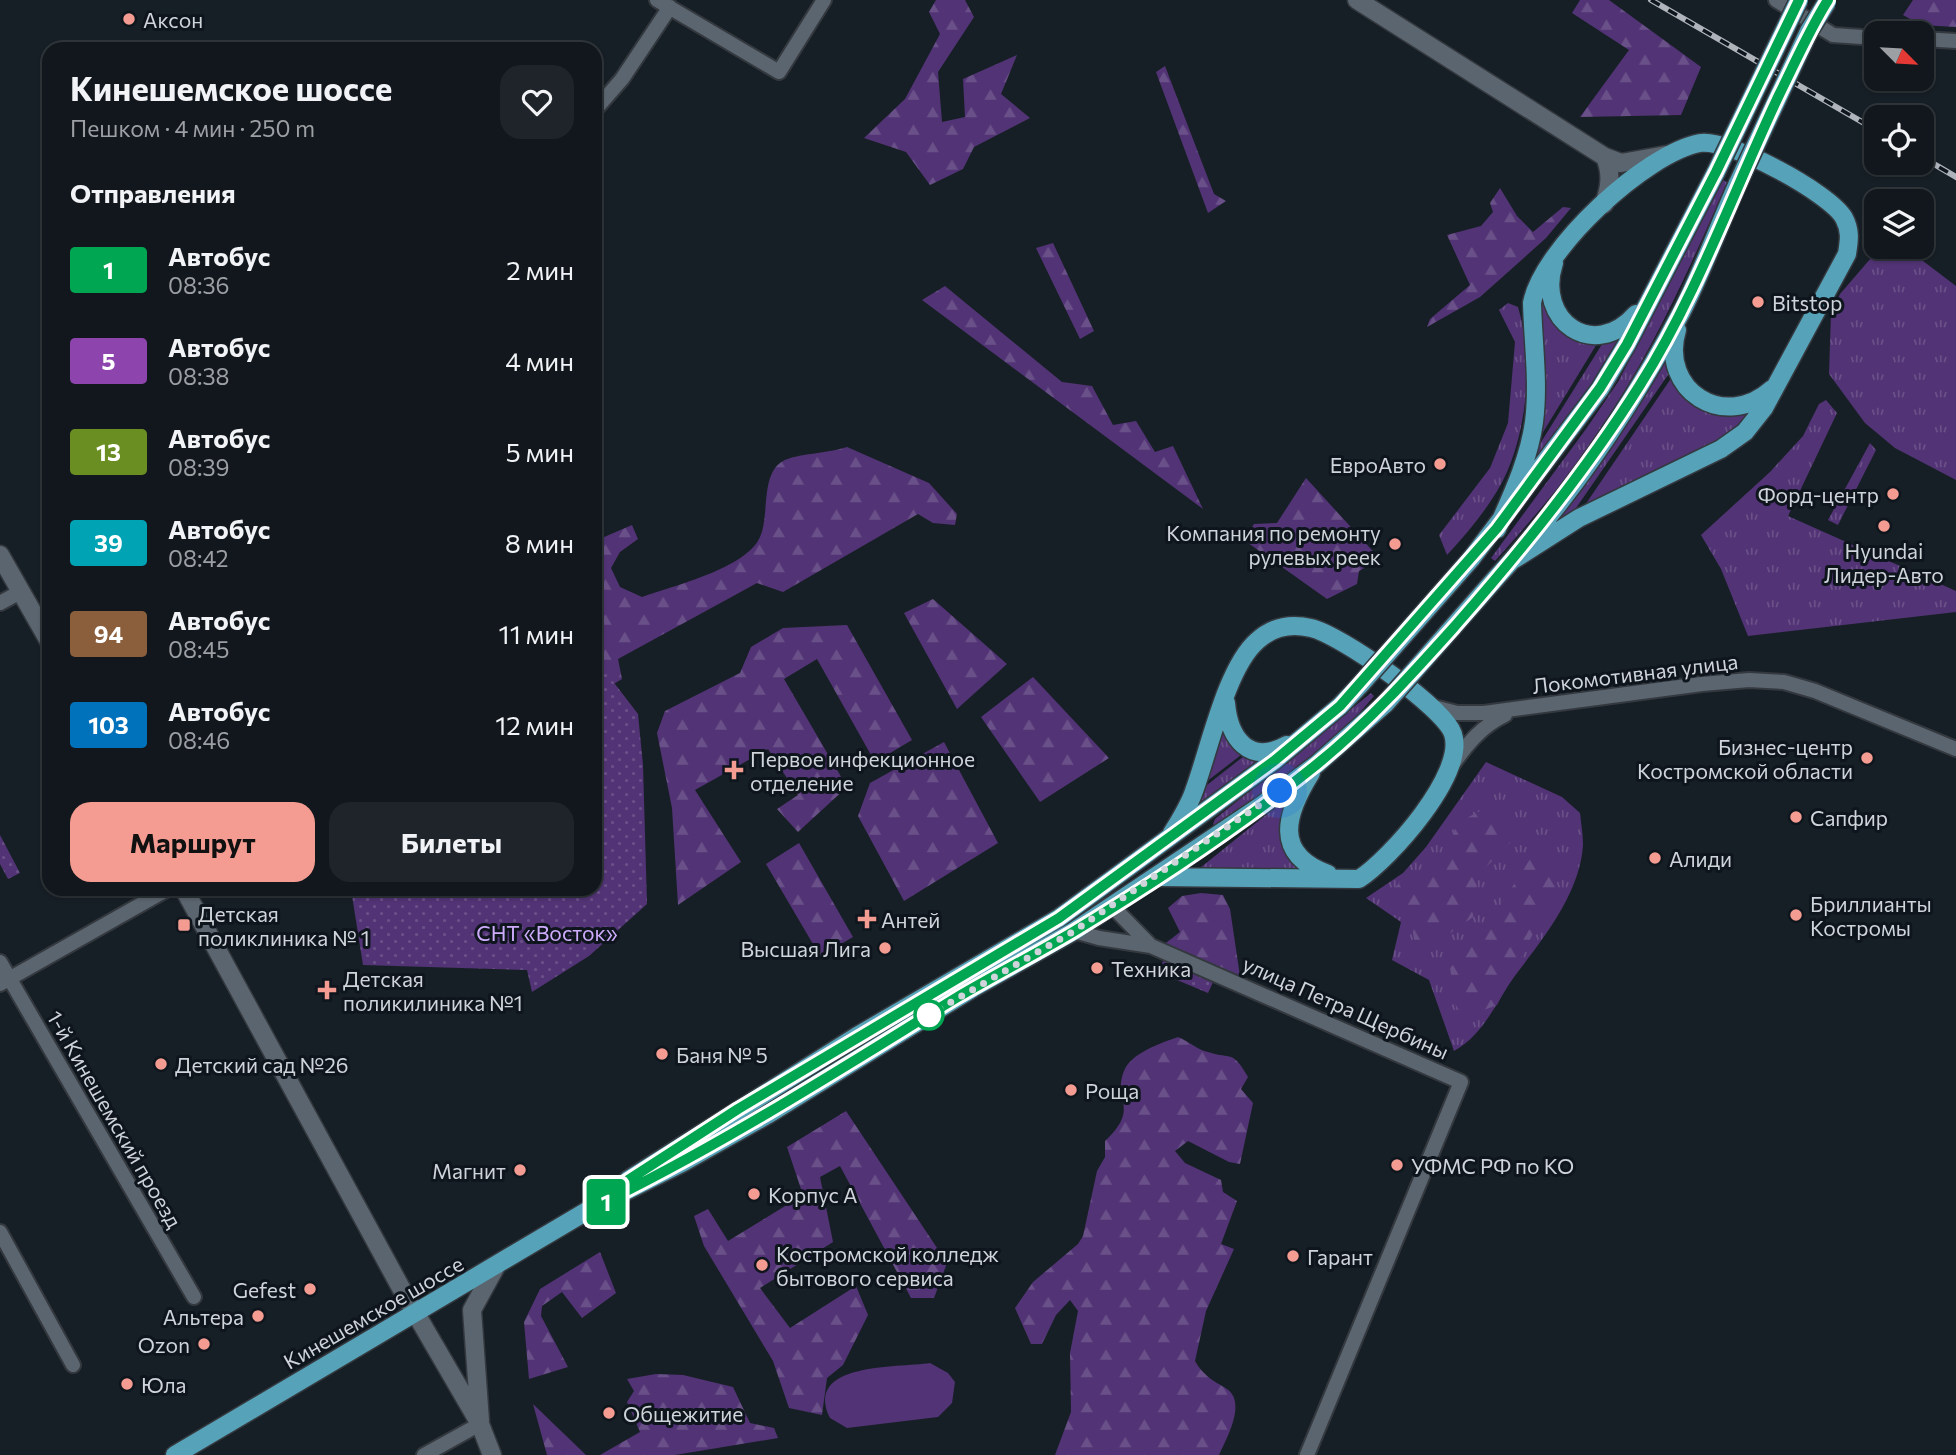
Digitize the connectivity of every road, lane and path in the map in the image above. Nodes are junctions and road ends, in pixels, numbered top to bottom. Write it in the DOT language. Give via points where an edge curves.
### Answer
graph roads {
  1 [pos="824,0"];
  2 [pos="1357,0"];
  3 [pos="1776,0"];
  4 [pos="1799,0"];
  5 [pos="1828,1"];
  6 [pos="664,4"];
  7 [pos="1864,37"];
  8 [pos="1934,40"];
  9 [pos="1956,41"];
  10 [pos="602,102"];
  11 [pos="1666,155"];
  12 [pos="1605,157"];
  13 [pos="1604,204"];
  14 [pos="1557,253"];
  15 [pos="1651,296"];
  16 [pos="1683,309"];
  17 [pos="1777,384"];
  18 [pos="1497,528"];
  19 [pos="0,555"];
  20 [pos="1513,560"];
  21 [pos="22,591"];
  22 [pos="0,603"];
  23 [pos="42,628"];
  24 [pos="1226,697"];
  25 [pos="1434,707"];
  26 [pos="1516,709"];
  27 [pos="1311,731"];
  28 [pos="1956,749"];
  29 [pos="1317,764"];
  30 [pos="1453,764"];
  31 [pos="1166,842"];
  32 [pos="1158,877"];
  33 [pos="1338,878"];
  34 [pos="157,896"];
  35 [pos="188,896"];
  36 [pos="1112,906"];
  37 [pos="1074,931"];
  38 [pos="1151,946"];
  39 [pos="0,962"];
  40 [pos="5,981"];
  41 [pos="592,1208"];
  42 [pos="0,1231"];
  43 [pos="495,1268"];
  44 [pos="194,1297"];
  45 [pos="415,1312"];
  46 [pos="73,1365"];
  47 [pos="480,1424"];
  48 [pos="176,1455"];
  49 [pos="424,1455"];
  50 [pos="492,1455"];
  51 [pos="1307,1455"];
  1 -- 6 [label="street" via="779,72"];
  2 -- 12 [label="street"];
  3 -- 7 [label="street" via="1833,35"];
  4 -- 15 [label="main road, bridge"];
  5 -- 16 [label="main road, bridge" via="1738,183"];
  6 -- 10 [label="street" via="622,79"];
  8 -- 9 [label="street"];
  11 -- 12 [label="street" via="1621,163"];
  11 -- 13 [label="main road"];
  11 -- 17 [label="main road" via="1700,143 1726,146 1809,187 1843,217 1850,234 1847,254"];
  12 -- 13 [label="street" via="1610,189"];
  13 -- 14 [label="main road"];
  14 -- 15 [label="main road" via="1550,274 1552,301 1565,324 1578,332 1603,335 1624,328"];
  14 -- 18 [label="main road" via="1542,273 1532,303 1537,386 1534,424 1514,491"];
  15 -- 18 [label="main road" via="1600,388"];
  16 -- 17 [label="main road" via="1672,356 1692,391 1726,408 1745,407"];
  16 -- 20 [label="main road" via="1605,439"];
  17 -- 20 [label="main road" via="1745,432 1721,449 1579,518"];
  18 -- 27 [label="main road, Кинешемское шоссе, bridge" via="1360,685"];
  19 -- 21 [label="street"];
  20 -- 29 [label="main road, bridge" via="1385,704"];
  21 -- 22 [label="street"];
  21 -- 23 [label="street"];
  24 -- 25 [label="main road" via="1243,654 1273,629 1291,625 1313,628 1353,650"];
  24 -- 27 [label="main road" via="1232,733 1251,750 1277,751"];
  24 -- 31 [label="main road" via="1194,793"];
  25 -- 26 [label="street, Локомотивная улица" via="1457,713"];
  25 -- 30 [label="main road" via="1454,737"];
  26 -- 28 [label="street, Локомотивная улица" via="1702,684 1784,682"];
  26 -- 30 [label="street" via="1489,723"];
  27 -- 31 [label="main road, Кинешемское шоссе"];
  29 -- 32 [label="main road, Кинешемское шоссе"];
  29 -- 33 [label="main road" via="1290,812 1289,837 1296,855 1312,869"];
  30 -- 33 [label="main road" via="1380,865 1359,879"];
  31 -- 41 [label="main road, Кинешемское шоссе" via="1059,918 738,1109"];
  32 -- 33 [label="main road"];
  32 -- 36 [label="main road, Кинешемское шоссе"];
  34 -- 40 [label="street"];
  35 -- 45 [label="street"];
  36 -- 37 [label="main road, Кинешемское шоссе"];
  36 -- 38 [label="street, улица Петра Щербины"];
  37 -- 38 [label="street, улица Петра Щербины"];
  37 -- 41 [label="main road, Кинешемское шоссе" via="767,1115"];
  38 -- 51 [label="street, улица Петра Щербины" via="1461,1082"];
  39 -- 40 [label="street, 1-й Кинешемский проезд"];
  40 -- 44 [label="street, 1-й Кинешемский проезд"];
  41 -- 43 [label="main road, Кинешемское шоссе"];
  42 -- 46 [label="street"];
  43 -- 45 [label="main road, Кинешемское шоссе"];
  43 -- 47 [label="street" via="472,1310"];
  45 -- 47 [label="street"];
  45 -- 48 [label="main road, Кинешемское шоссе"];
  47 -- 49 [label="street"];
  47 -- 50 [label="street"];
}
